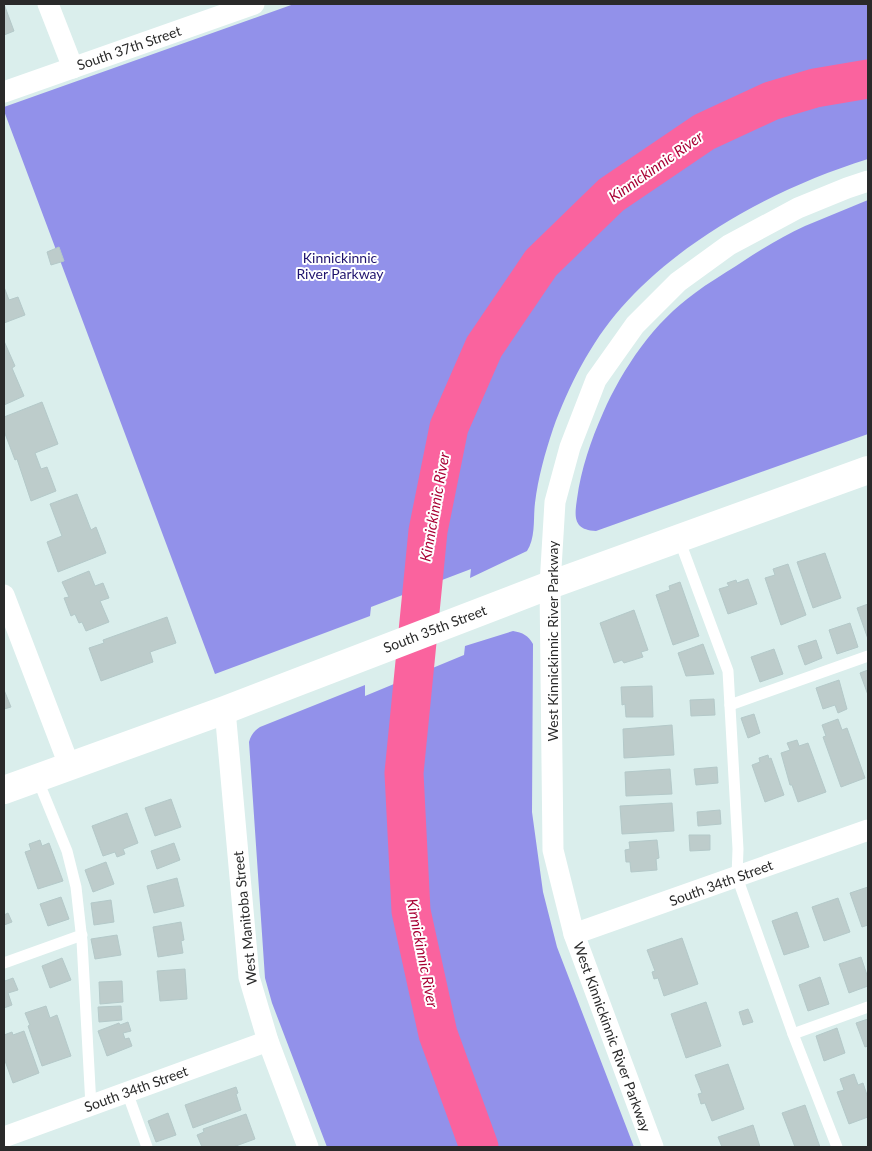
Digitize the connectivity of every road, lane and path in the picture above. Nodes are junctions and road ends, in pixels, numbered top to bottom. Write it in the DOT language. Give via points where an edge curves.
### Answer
graph roads {
  1 [pos="48,4"];
  2 [pos="254,4"];
  3 [pos="73,68"];
  4 [pos="4,92"];
  5 [pos="868,181"];
  6 [pos="868,470"];
  7 [pos="679,538"];
  8 [pos="550,585"];
  9 [pos="4,598"];
  10 [pos="868,656"];
  11 [pos="730,705"];
  12 [pos="225,710"];
  13 [pos="69,765"];
  14 [pos="37,778"];
  15 [pos="4,790"];
  16 [pos="868,830"];
  17 [pos="737,877"];
  18 [pos="82,934"];
  19 [pos="574,934"];
  20 [pos="4,963"];
  21 [pos="868,1007"];
  22 [pos="793,1034"];
  23 [pos="268,1041"];
  24 [pos="127,1092"];
  25 [pos="91,1106"];
  26 [pos="4,1137"];
  27 [pos="147,1147"];
  28 [pos="308,1147"];
  29 [pos="653,1147"];
  30 [pos="837,1147"];
  1 -- 3 [label="street"];
  2 -- 3 [label="street, South 37th Street"];
  3 -- 4 [label="street, South 37th Street"];
  5 -- 8 [label="street, West Kinnickinnic River Parkway" via="798,208 729,245 678,282 634,325 596,380 570,447 555,502"];
  6 -- 7 [label="main road, South 35th Street"];
  7 -- 8 [label="main road, South 35th Street"];
  7 -- 11 [label="lane" via="728,671"];
  8 -- 12 [label="main road, South 35th Street"];
  8 -- 19 [label="street, West Kinnickinnic River Parkway" via="554,850"];
  9 -- 13 [label="street"];
  10 -- 11 [label="lane"];
  11 -- 17 [label="lane"];
  12 -- 13 [label="main road, South 35th Street"];
  12 -- 23 [label="street, West Manitoba Street" via="249,977"];
  13 -- 14 [label="main road, South 35th Street"];
  14 -- 15 [label="main road, South 35th Street"];
  14 -- 18 [label="lane" via="67,851"];
  16 -- 17 [label="street, South 34th Street"];
  17 -- 19 [label="street, South 34th Street"];
  17 -- 22 [label="lane"];
  18 -- 20 [label="lane"];
  18 -- 25 [label="lane"];
  19 -- 29 [label="street, West Kinnickinnic River Parkway"];
  21 -- 22 [label="lane"];
  22 -- 30 [label="lane"];
  23 -- 24 [label="street, South 34th Street"];
  23 -- 28 [label="street, West Manitoba Street"];
  24 -- 25 [label="street, South 34th Street"];
  24 -- 27 [label="lane"];
  25 -- 26 [label="street, South 34th Street"];
}
